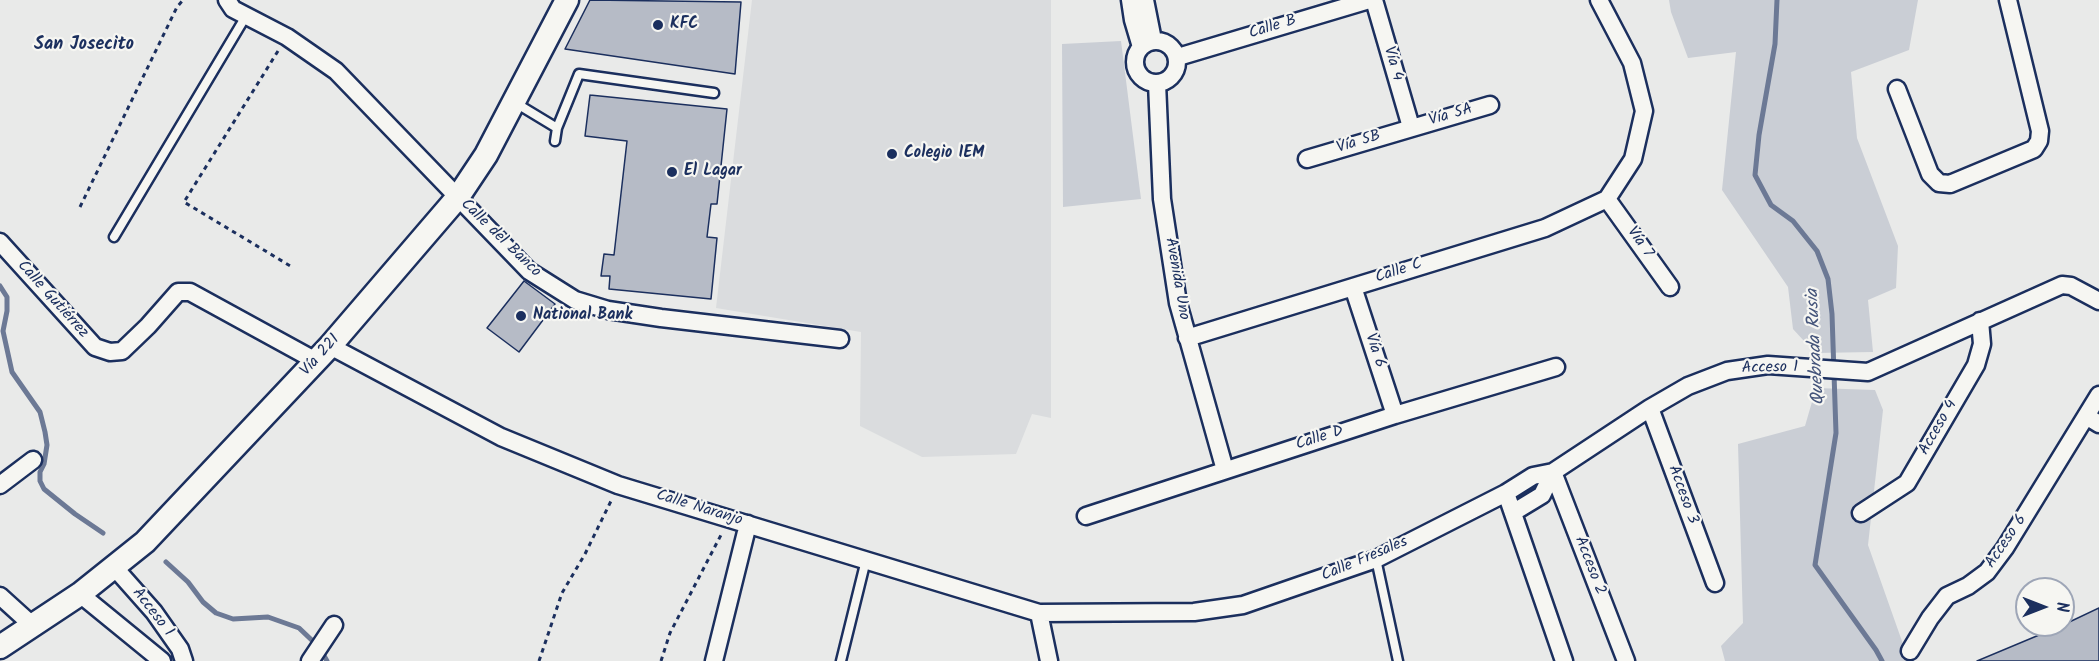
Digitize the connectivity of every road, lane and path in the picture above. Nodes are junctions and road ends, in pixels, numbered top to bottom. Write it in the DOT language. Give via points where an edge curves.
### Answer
graph roads {
  1 [pos="183,0"];
  2 [pos="226,0"];
  3 [pos="567,0"];
  4 [pos="1130,0"];
  5 [pos="1145,0"];
  6 [pos="1369,0"];
  7 [pos="1374,0"];
  8 [pos="1599,0"];
  9 [pos="2008,0"];
  10 [pos="247,15"];
  11 [pos="287,37"];
  12 [pos="1147,43"];
  13 [pos="1178,57"];
  14 [pos="1158,83"];
  15 [pos="1897,89"];
  16 [pos="714,93"];
  17 [pos="514,102"];
  18 [pos="1490,105"];
  19 [pos="1411,127"];
  20 [pos="557,128"];
  21 [pos="555,141"];
  22 [pos="1307,159"];
  23 [pos="458,197"];
  24 [pos="1607,199"];
  25 [pos="80,207"];
  26 [pos="114,237"];
  27 [pos="0,242"];
  28 [pos="292,267"];
  29 [pos="1353,287"];
  30 [pos="1670,287"];
  31 [pos="2099,301"];
  32 [pos="1980,321"];
  33 [pos="1187,338"];
  34 [pos="840,339"];
  35 [pos="323,354"];
  36 [pos="1556,367"];
  37 [pos="2099,395"];
  38 [pos="1650,408"];
  39 [pos="1395,415"];
  40 [pos="2093,420"];
  41 [pos="33,460"];
  42 [pos="1225,470"];
  43 [pos="1553,472"];
  44 [pos="0,485"];
  45 [pos="618,486"];
  46 [pos="1506,493"];
  47 [pos="1514,512"];
  48 [pos="1860,513"];
  49 [pos="1086,516"];
  50 [pos="730,518"];
  51 [pos="748,524"];
  52 [pos="866,560"];
  53 [pos="1376,560"];
  54 [pos="115,568"];
  55 [pos="1715,582"];
  56 [pos="80,594"];
  57 [pos="0,596"];
  58 [pos="1039,613"];
  59 [pos="334,625"];
  60 [pos="32,626"];
  61 [pos="0,647"];
  62 [pos="1910,651"];
  63 [pos="162,661"];
  64 [pos="184,661"];
  65 [pos="310,661"];
  66 [pos="539,661"];
  67 [pos="661,661"];
  68 [pos="714,661"];
  69 [pos="841,661"];
  70 [pos="1049,661"];
  71 [pos="1398,661"];
  72 [pos="1564,661"];
  73 [pos="1626,661"];
  1 -- 25 [label="path"];
  2 -- 10 [label="street, Calle del Banco" via="233,9"];
  3 -- 17 [label="main road, Vía 221"];
  4 -- 12 [label="street" via="1133,20"];
  5 -- 12 [label="street"];
  6 -- 13 [label="street, Calle B"];
  7 -- 19 [label="street, Vía 4"];
  8 -- 24 [label="street" via="1632,63 1644,111 1633,159"];
  9 -- 15 [label="street" via="2040,131 2034,149 1950,184 1940,183 1930,174"];
  10 -- 11 [label="street, Calle del Banco"];
  10 -- 26 [label="lane"];
  11 -- 23 [label="street, Calle del Banco" via="336,71"];
  11 -- 28 [label="path" via="184,202"];
  12 -- 13 [label="street" via="1163,41 1173,47"];
  12 -- 14 [label="street" via="1135,58 1139,75"];
  13 -- 14 [label="street" via="1172,77"];
  14 -- 33 [label="street, Avenida Uno" via="1162,199"];
  16 -- 20 [label="lane" via="579,74"];
  17 -- 20 [label="lane"];
  17 -- 23 [label="main road, Vía 221"];
  18 -- 19 [label="street, Vía 5A"];
  19 -- 22 [label="street, Vía 5B"];
  20 -- 21 [label="lane"];
  23 -- 34 [label="street, Calle del Banco" via="529,271 575,300 608,310"];
  23 -- 35 [label="main road, Vía 221"];
  24 -- 29 [label="street, Calle C" via="1545,228"];
  24 -- 30 [label="street, Vía 7"];
  27 -- 35 [label="street, Calle Gutiérrez" via="95,347 122,351 178,292 190,292"];
  29 -- 33 [label="street, Calle C"];
  29 -- 39 [label="street, Vía 6"];
  31 -- 32 [label="street, Acceso 1" via="2072,286 2062,285"];
  32 -- 38 [label="street, Acceso 1" via="1877,369 1862,372 1768,365 1727,370"];
  32 -- 48 [label="street, Acceso 4" via="1983,344 1976,365 1907,483"];
  33 -- 42 [label="street, Avenida Uno"];
  35 -- 45 [label="street, Calle Naranjo" via="501,437"];
  35 -- 54 [label="main road, Vía 221" via="145,542"];
  36 -- 39 [label="street, Calle D"];
  37 -- 40 [label="street"];
  38 -- 43 [label="street, Acceso 1"];
  38 -- 55 [label="street, Acceso 3"];
  39 -- 42 [label="street, Calle D"];
  40 -- 62 [label="street, Acceso 6" via="1987,572 1947,596"];
  41 -- 44 [label="street"];
  42 -- 49 [label="street, Calle D"];
  43 -- 46 [label="street, Acceso 1" via="1533,476"];
  43 -- 47 [label="street, Acceso 1" via="1542,495"];
  43 -- 73 [label="street, Acceso 2"];
  45 -- 50 [label="street, Calle Naranjo"];
  45 -- 66 [label="path" via="562,593"];
  46 -- 47 [label="street"];
  46 -- 53 [label="street, Calle Fresales"];
  47 -- 72 [label="street"];
  50 -- 51 [label="street, Calle Naranjo"];
  50 -- 67 [label="path" via="670,633"];
  51 -- 52 [label="street, Calle Naranjo"];
  51 -- 68 [label="street"];
  52 -- 58 [label="street, Calle Naranjo"];
  52 -- 69 [label="lane"];
  53 -- 58 [label="street, Calle Fresales" via="1226,609"];
  53 -- 71 [label="lane"];
  54 -- 56 [label="main road, Vía 221"];
  54 -- 64 [label="street, Acceso 1" via="154,612"];
  56 -- 60 [label="main road, Vía 221"];
  56 -- 63 [label="street, Acceso 1"];
  57 -- 60 [label="street"];
  58 -- 70 [label="street"];
  59 -- 65 [label="street"];
  60 -- 61 [label="main road, Vía 221"];
}
